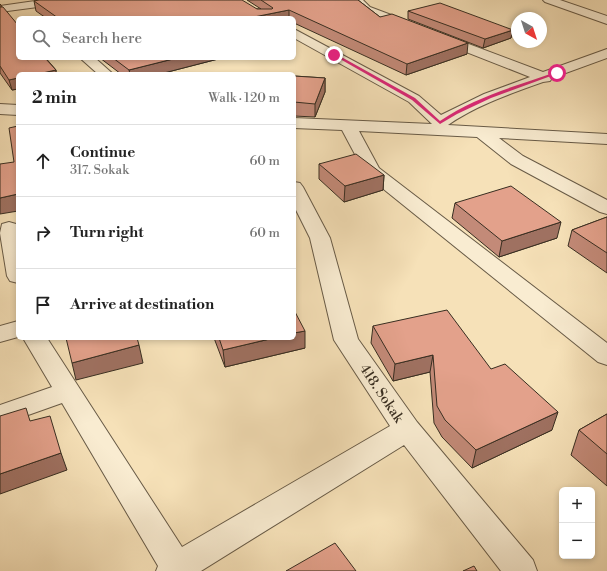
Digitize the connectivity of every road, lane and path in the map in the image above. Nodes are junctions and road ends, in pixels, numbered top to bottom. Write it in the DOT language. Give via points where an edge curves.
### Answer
graph roads {
  1 [pos="68,0"];
  2 [pos="356,0"];
  3 [pos="549,0"];
  4 [pos="0,9"];
  5 [pos="607,20"];
  6 [pos="296,35"];
  7 [pos="607,53"];
  8 [pos="89,60"];
  9 [pos="104,72"];
  10 [pos="545,78"];
  11 [pos="0,109"];
  12 [pos="16,110"];
  13 [pos="296,123"];
  14 [pos="348,126"];
  15 [pos="440,127"];
  16 [pos="482,133"];
  17 [pos="607,138"];
  18 [pos="296,191"];
  19 [pos="607,208"];
  20 [pos="9,228"];
  21 [pos="16,265"];
  22 [pos="16,330"];
  23 [pos="0,334"];
  24 [pos="36,340"];
  25 [pos="607,356"];
  26 [pos="68,392"];
  27 [pos="0,415"];
  28 [pos="407,429"];
  29 [pos="175,570"];
  30 [pos="521,571"];
  1 -- 4 [label="street" via="40,9"];
  2 -- 10 [label="street" via="366,8"];
  3 -- 5 [label="street"];
  6 -- 15 [label="street" via="414,99"];
  7 -- 10 [label="street"];
  8 -- 9 [label="street"];
  10 -- 15 [label="street" via="489,97 455,113"];
  11 -- 12 [label="street"];
  13 -- 14 [label="street"];
  14 -- 15 [label="street"];
  14 -- 25 [label="street" via="372,171"];
  15 -- 16 [label="street"];
  16 -- 17 [label="street"];
  16 -- 19 [label="street" via="517,160"];
  18 -- 28 [label="street, 418. Sokak" via="320,238 346,340"];
  20 -- 21 [label="street"];
  22 -- 23 [label="street"];
  24 -- 26 [label="street"];
  26 -- 27 [label="street"];
  26 -- 29 [label="street"];
  28 -- 29 [label="street"];
  28 -- 30 [label="street, 418. Sokak"];
}
